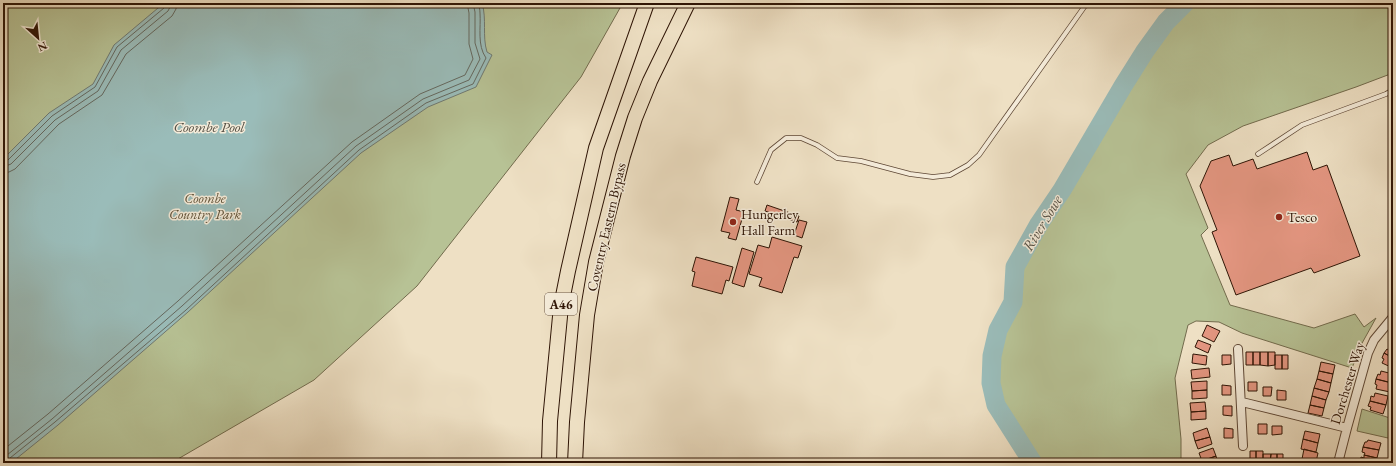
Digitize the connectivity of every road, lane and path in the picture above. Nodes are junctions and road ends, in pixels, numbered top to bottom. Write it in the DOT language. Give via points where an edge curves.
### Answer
graph roads {
  1 [pos="647,3"];
  2 [pos="688,3"];
  3 [pos="1087,3"];
  4 [pos="1393,90"];
  5 [pos="1258,154"];
  6 [pos="757,182"];
  7 [pos="1393,317"];
  8 [pos="1238,349"];
  9 [pos="1242,402"];
  10 [pos="1347,428"];
  11 [pos="1243,446"];
  12 [pos="549,463"];
  13 [pos="575,463"];
  14 [pos="1338,463"];
  1 -- 12 [label="highway, Coventry Eastern Bypass / A46" via="596,148 568,271 561,306 550,421"];
  2 -- 13 [label="highway, Coventry Eastern Bypass / A46" via="635,118 596,262 586,323"];
  3 -- 6 [label="lane" via="979,155 950,175 934,177 910,174 861,161 837,158 802,138 786,138 772,150"];
  4 -- 5 [label="lane" via="1302,125"];
  7 -- 10 [label="street, Dorchester Way" via="1374,340 1368,353"];
  8 -- 9 [label="street"];
  9 -- 10 [label="street"];
  9 -- 11 [label="street"];
  10 -- 14 [label="street, Dorchester Way"];
}
